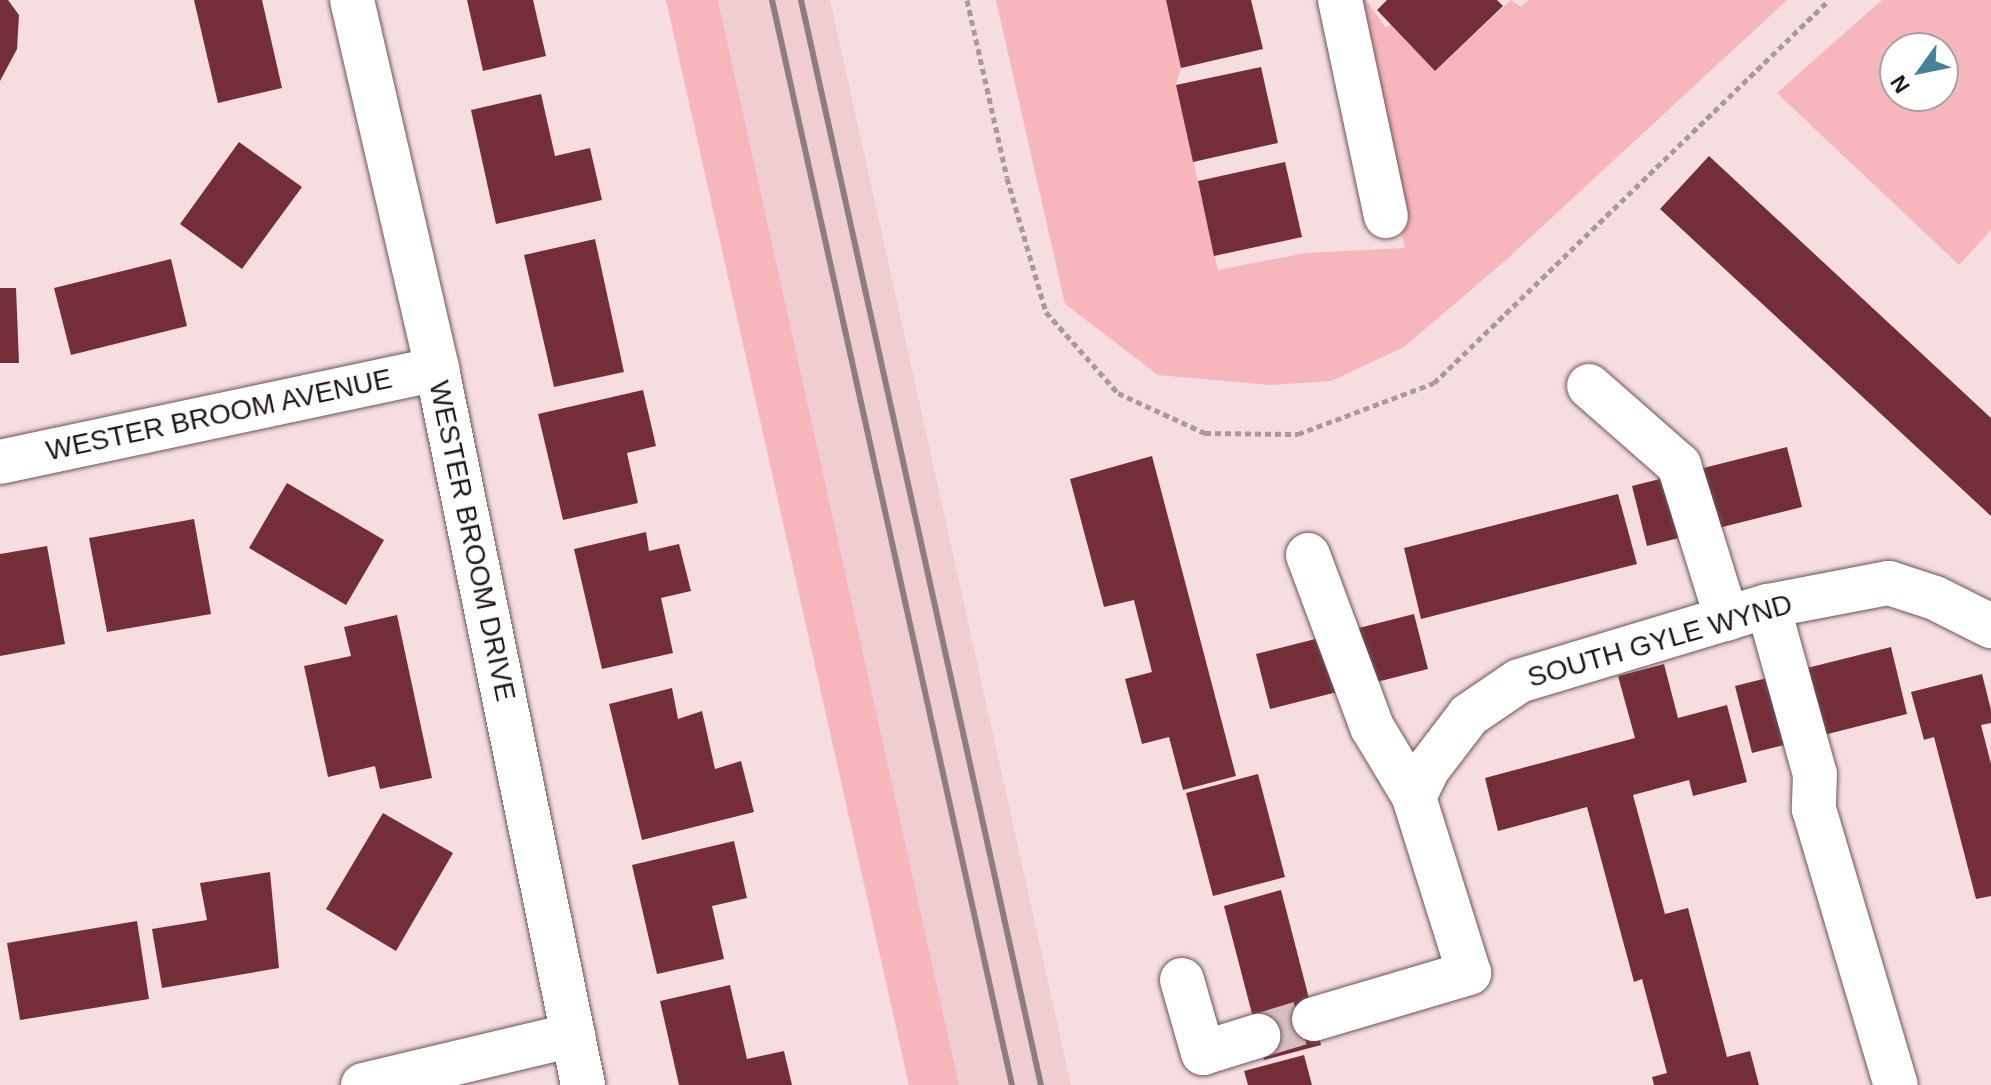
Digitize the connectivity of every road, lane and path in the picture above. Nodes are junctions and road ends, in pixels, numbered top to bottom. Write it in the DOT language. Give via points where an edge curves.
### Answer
graph roads {
  1 [pos="352,0"];
  2 [pos="1340,0"];
  3 [pos="1386,216"];
  4 [pos="437,369"];
  5 [pos="1589,386"];
  6 [pos="0,462"];
  7 [pos="1308,555"];
  8 [pos="1768,606"];
  9 [pos="1727,619"];
  10 [pos="1991,626"];
  11 [pos="1414,797"];
  12 [pos="1182,980"];
  13 [pos="1314,1019"];
  14 [pos="573,1035"];
  15 [pos="1258,1036"];
  16 [pos="363,1085"];
  17 [pos="583,1085"];
  18 [pos="1896,1085"];
  1 -- 4 [label="street, WESTER BROOM DRIVE"];
  2 -- 3 [label="street"];
  4 -- 6 [label="street, WESTER BROOM AVENUE"];
  4 -- 14 [label="street, WESTER BROOM DRIVE"];
  5 -- 9 [label="street" via="1679,465"];
  7 -- 11 [label="street" via="1372,727"];
  8 -- 9 [label="street, SOUTH GYLE WYND"];
  8 -- 10 [label="street, SOUTH GYLE WYND" via="1889,583 1935,598"];
  8 -- 18 [label="street" via="1815,774 1814,809"];
  9 -- 11 [label="street, SOUTH GYLE WYND" via="1519,681 1469,715 1427,770"];
  11 -- 13 [label="street" via="1469,973"];
  12 -- 15 [label="street" via="1203,1053"];
  14 -- 16 [label="street"];
  14 -- 17 [label="street, WESTER BROOM DRIVE"];
}
